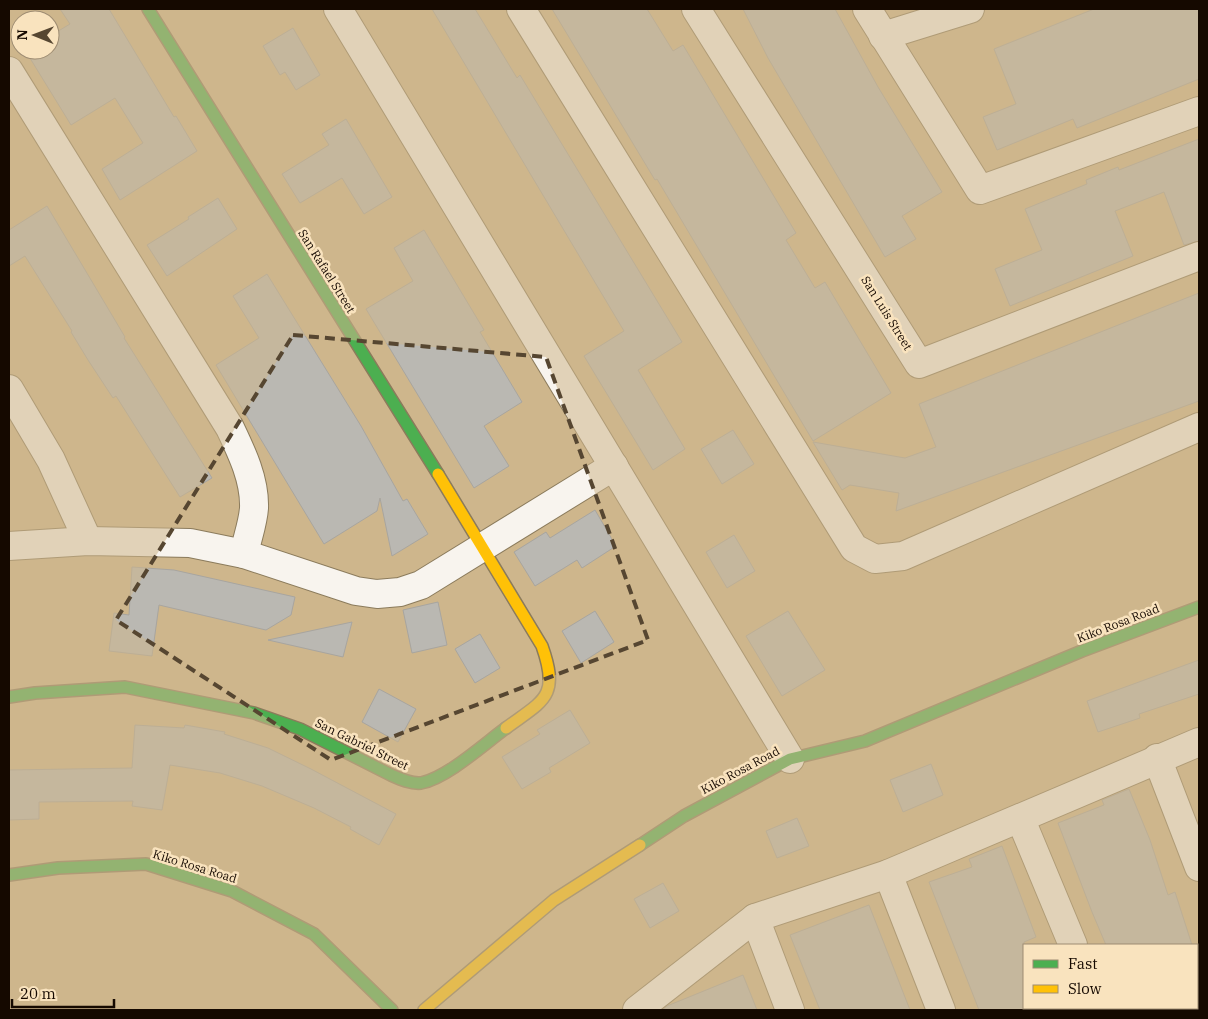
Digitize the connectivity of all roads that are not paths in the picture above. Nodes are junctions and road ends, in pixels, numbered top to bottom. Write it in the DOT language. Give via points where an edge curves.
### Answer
graph roads {
  1 [pos="148,9"];
  2 [pos="338,9"];
  3 [pos="522,9"];
  4 [pos="696,9"];
  5 [pos="868,9"];
  6 [pos="970,9"];
  7 [pos="883,36"];
  8 [pos="9,71"];
  9 [pos="1199,111"];
  10 [pos="1199,256"];
  11 [pos="9,389"];
  12 [pos="1199,426"];
  13 [pos="614,466"];
  14 [pos="88,541"];
  15 [pos="9,546"];
  16 [pos="483,548"];
  17 [pos="244,554"];
  18 [pos="1199,607"];
  19 [pos="9,697"];
  20 [pos="1199,742"];
  21 [pos="1157,758"];
  22 [pos="790,759"];
  23 [pos="1021,820"];
  24 [pos="1199,867"];
  25 [pos="888,874"];
  26 [pos="9,875"];
  27 [pos="755,918"];
  28 [pos="1073,944"];
  29 [pos="392,1010"];
  30 [pos="424,1010"];
  31 [pos="638,1010"];
  32 [pos="790,1010"];
  33 [pos="941,1010"];
  1 -- 16 [label="street, San Rafael Street"];
  2 -- 13 [label="street"];
  3 -- 12 [label="street" via="854,548 875,559 903,556"];
  4 -- 10 [label="street, San Luis Street" via="919,364"];
  5 -- 7 [label="street"];
  6 -- 7 [label="street"];
  7 -- 9 [label="street" via="980,190"];
  8 -- 17 [label="street" via="243,453 254,509"];
  11 -- 14 [label="street" via="51,460"];
  13 -- 16 [label="street"];
  13 -- 22 [label="street"];
  14 -- 15 [label="street"];
  14 -- 17 [label="street" via="190,543"];
  16 -- 17 [label="street" via="421,585 400,592 377,594 356,591"];
  16 -- 19 [label="street, San Gabriel Street" via="542,646 549,666 550,684 545,698 534,707 434,778 406,781 300,729 203,702 125,688 36,692"];
  18 -- 22 [label="street, Kiko Rosa Road" via="1082,651 865,741"];
  20 -- 21 [label="street"];
  21 -- 23 [label="street"];
  21 -- 24 [label="street"];
  22 -- 30 [label="street, Kiko Rosa Road" via="684,816 554,900"];
  23 -- 25 [label="street"];
  23 -- 28 [label="street"];
  25 -- 27 [label="street"];
  25 -- 33 [label="street"];
  26 -- 29 [label="street, Kiko Rosa Road" via="58,868 146,864 232,891 314,934"];
  27 -- 31 [label="street"];
  27 -- 32 [label="street"];
}
